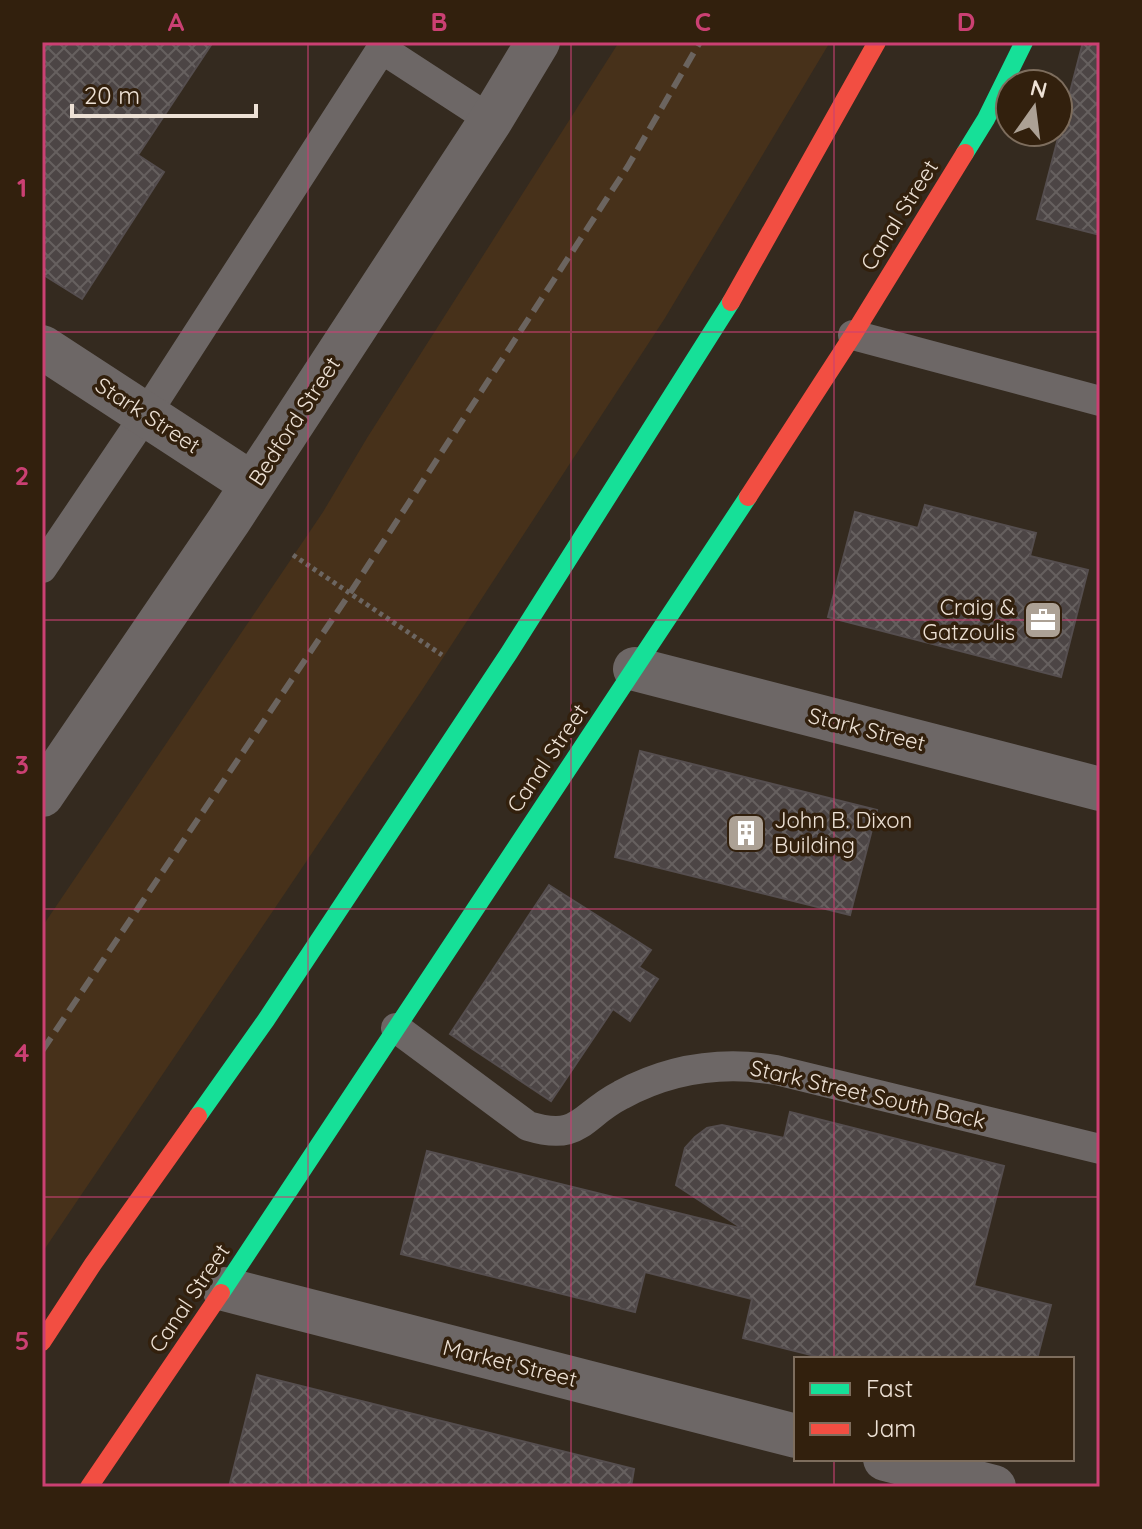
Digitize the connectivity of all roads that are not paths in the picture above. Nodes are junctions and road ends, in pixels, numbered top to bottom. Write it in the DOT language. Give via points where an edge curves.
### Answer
graph roads {
  1 [pos="538,42"];
  2 [pos="877,42"];
  3 [pos="1024,42"];
  4 [pos="384,46"];
  5 [pos="491,120"];
  6 [pos="853,335"];
  7 [pos="42,347"];
  8 [pos="1100,401"];
  9 [pos="146,414"];
  10 [pos="252,484"];
  11 [pos="42,568"];
  12 [pos="635,669"];
  13 [pos="1100,789"];
  14 [pos="42,795"];
  15 [pos="396,1028"];
  16 [pos="1100,1149"];
  17 [pos="224,1289"];
  18 [pos="42,1342"];
  19 [pos="794,1435"];
  20 [pos="893,1461"];
  21 [pos="89,1487"];
  22 [pos="994,1487"];
  1 -- 5 [label="street, Bedford Street"];
  2 -- 18 [label="street" via="722,318 509,653 266,1020"];
  3 -- 6 [label="street, Canal Street" via="986,119"];
  4 -- 5 [label="lane"];
  4 -- 9 [label="lane"];
  5 -- 10 [label="street, Bedford Street"];
  6 -- 8 [label="lane"];
  6 -- 12 [label="street, Canal Street"];
  7 -- 9 [label="street, Stark Street"];
  9 -- 10 [label="street, Stark Street"];
  9 -- 11 [label="lane"];
  10 -- 14 [label="street, Bedford Street"];
  12 -- 13 [label="street, Stark Street"];
  12 -- 15 [label="street, Canal Street"];
  15 -- 16 [label="lane, Stark Street South Back" via="528,1126 551,1133 563,1133 642,1086 729,1064 776,1070"];
  15 -- 17 [label="street, Canal Street"];
  17 -- 19 [label="street, Market Street"];
  17 -- 21 [label="street, Canal Street"];
  20 -- 22 [label="street"];
}
